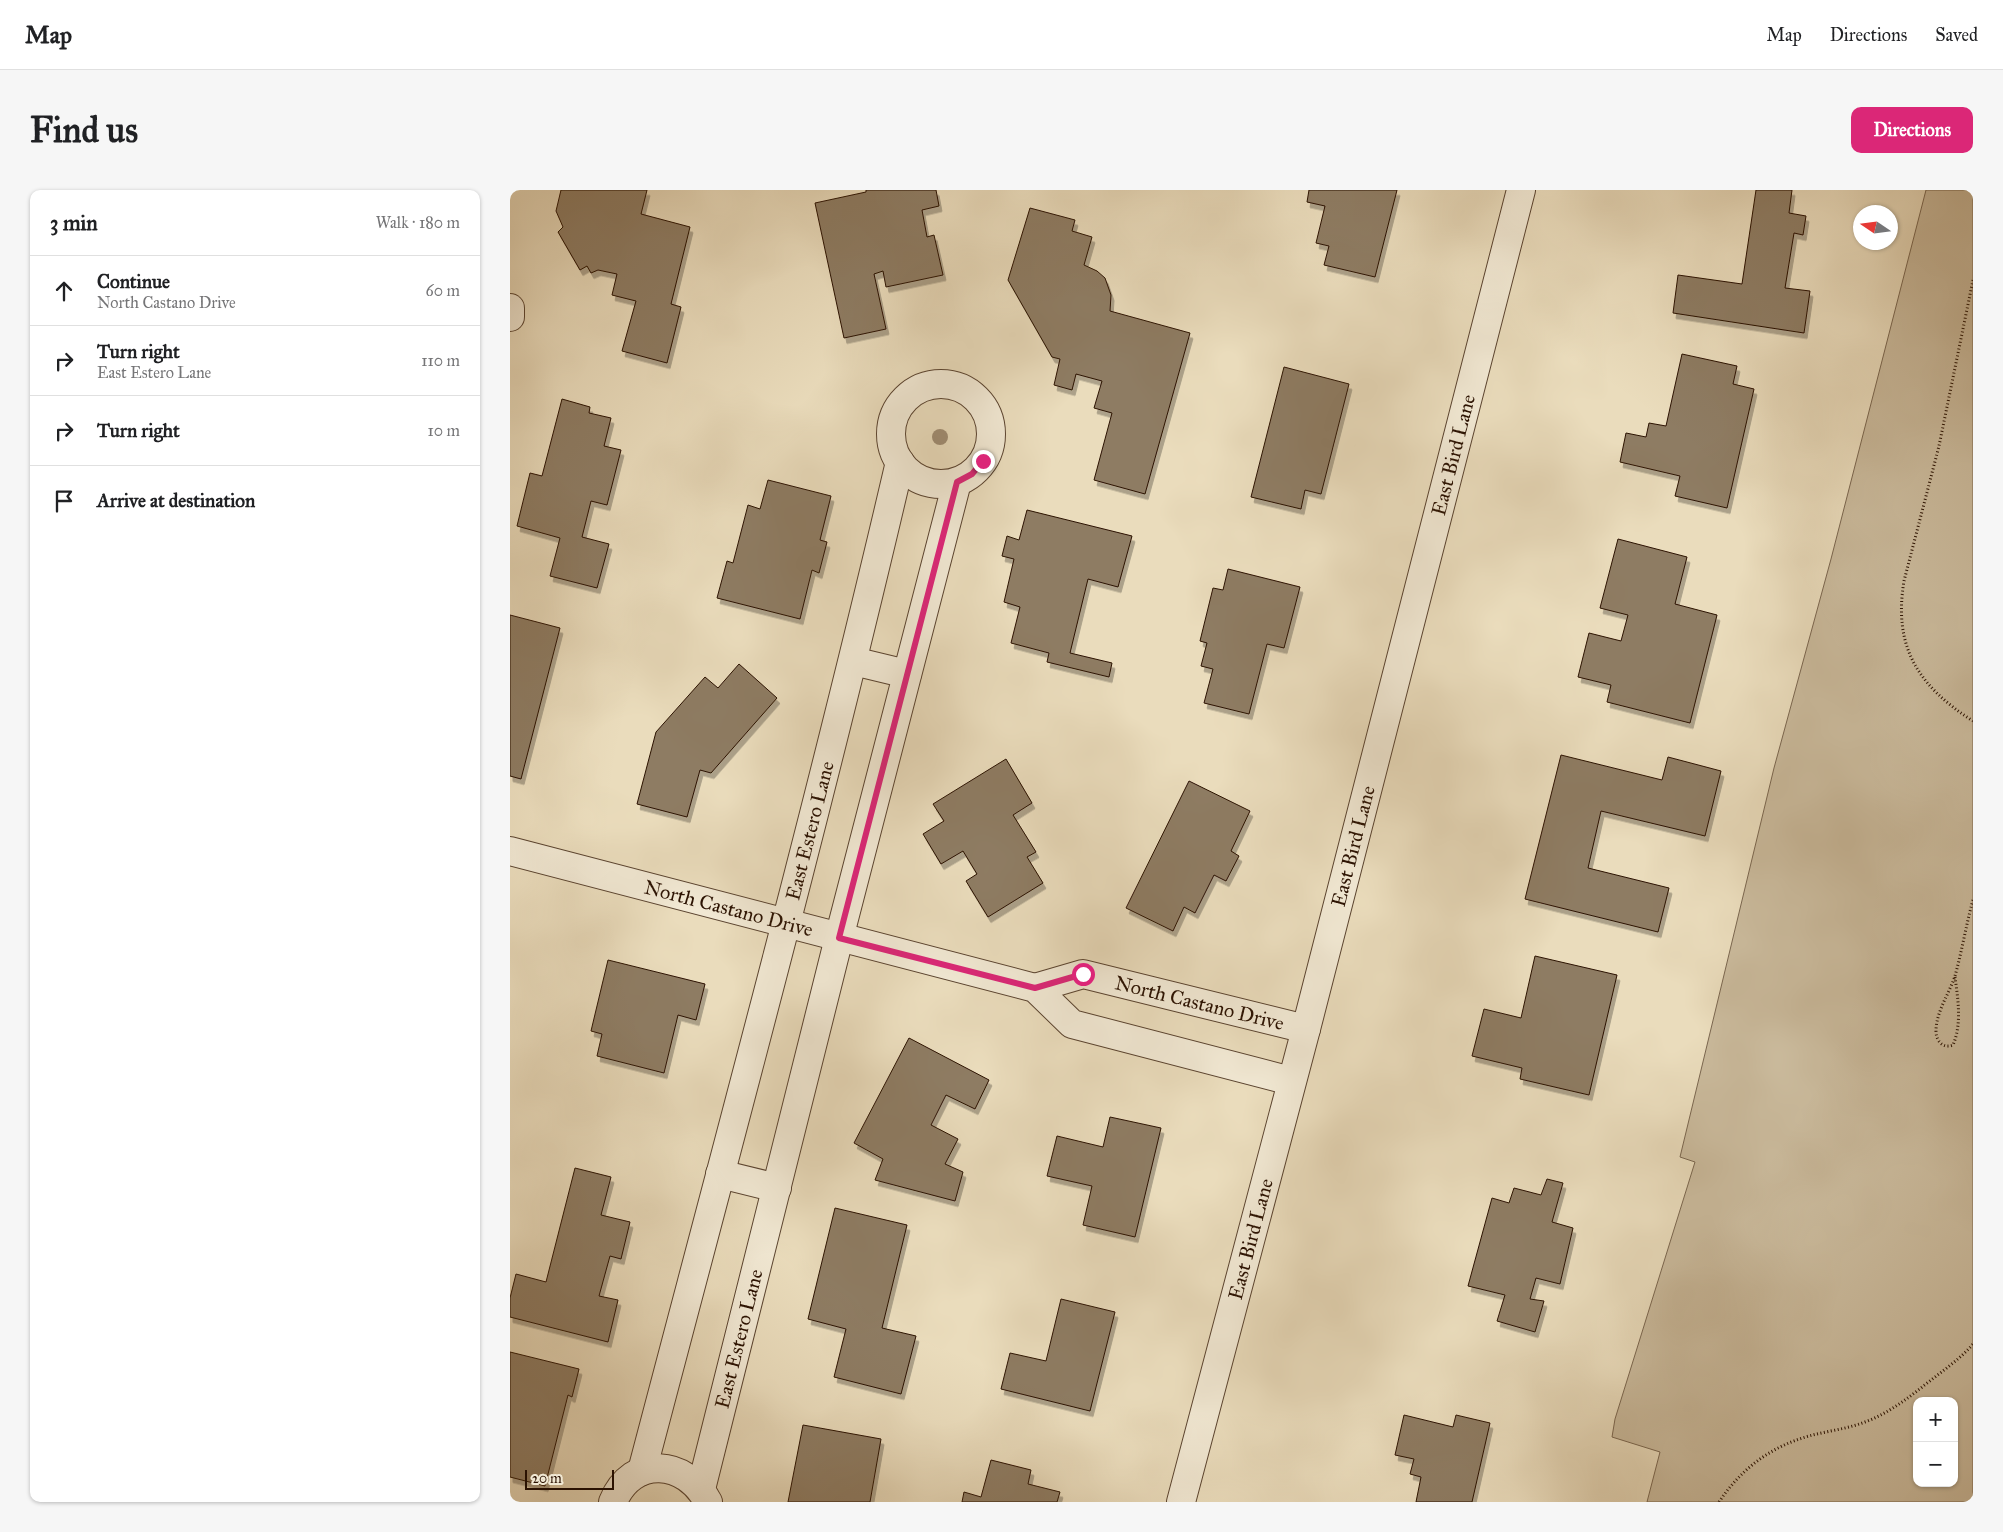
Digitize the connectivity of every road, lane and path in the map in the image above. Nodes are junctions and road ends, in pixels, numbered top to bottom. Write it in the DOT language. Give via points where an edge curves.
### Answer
graph roads {
  1 [pos="1521,190"];
  2 [pos="1973,280"];
  3 [pos="510,308"];
  4 [pos="510,317"];
  5 [pos="900,462"];
  6 [pos="957,482"];
  7 [pos="853,661"];
  8 [pos="907,674"];
  9 [pos="1973,721"];
  10 [pos="510,851"];
  11 [pos="1973,900"];
  12 [pos="786,924"];
  13 [pos="839,938"];
  14 [pos="1955,977"];
  15 [pos="1035,988"];
  16 [pos="1306,1030"];
  17 [pos="1292,1081"];
  18 [pos="720,1174"];
  19 [pos="777,1188"];
  20 [pos="1973,1344"];
  21 [pos="642,1472"];
  22 [pos="704,1495"];
  23 [pos="613,1502"];
  24 [pos="1181,1502"];
  25 [pos="1719,1502"];
  1 -- 16 [label="street, East Bird Lane"];
  2 -- 9 [label="path" via="1939,446 1900,602 1903,634 1914,666 1937,694"];
  3 -- 4 [label="street"];
  5 -- 6 [label="street" via="908,472 932,484"];
  5 -- 6 [label="street" via="893,447 891,430 895,414 904,400 917,390 933,384 949,384 978,400 987,414 991,430 990,446 983,461 972,474"];
  5 -- 7 [label="street, East Estero Lane"];
  6 -- 8 [label="street, East Estero Lane"];
  7 -- 8 [label="street"];
  7 -- 12 [label="street, East Estero Lane"];
  8 -- 13 [label="street, East Estero Lane"];
  10 -- 12 [label="street, North Castano Drive"];
  11 -- 14 [label="path"];
  12 -- 13 [label="street, North Castano Drive"];
  12 -- 18 [label="street, East Estero Lane"];
  13 -- 15 [label="street, North Castano Drive"];
  13 -- 19 [label="street, East Estero Lane"];
  14 -- 14 [label="path" via="1957,1028 1953,1045 1949,1046 1937,1039 1936,1029"];
  15 -- 16 [label="street, North Castano Drive" via="1083,974"];
  15 -- 17 [label="street, North Castano Drive" via="1072,1024"];
  16 -- 17 [label="street, East Bird Lane"];
  17 -- 24 [label="street, East Bird Lane"];
  18 -- 19 [label="street"];
  18 -- 21 [label="street, East Estero Lane"];
  19 -- 22 [label="street, East Estero Lane"];
  20 -- 25 [label="path" via="1909,1398 1886,1413 1786,1443 1763,1456 1733,1482"];
  21 -- 22 [label="street" via="658,1468 674,1470 689,1477"];
  21 -- 23 [label="street" via="627,1480"];
}
